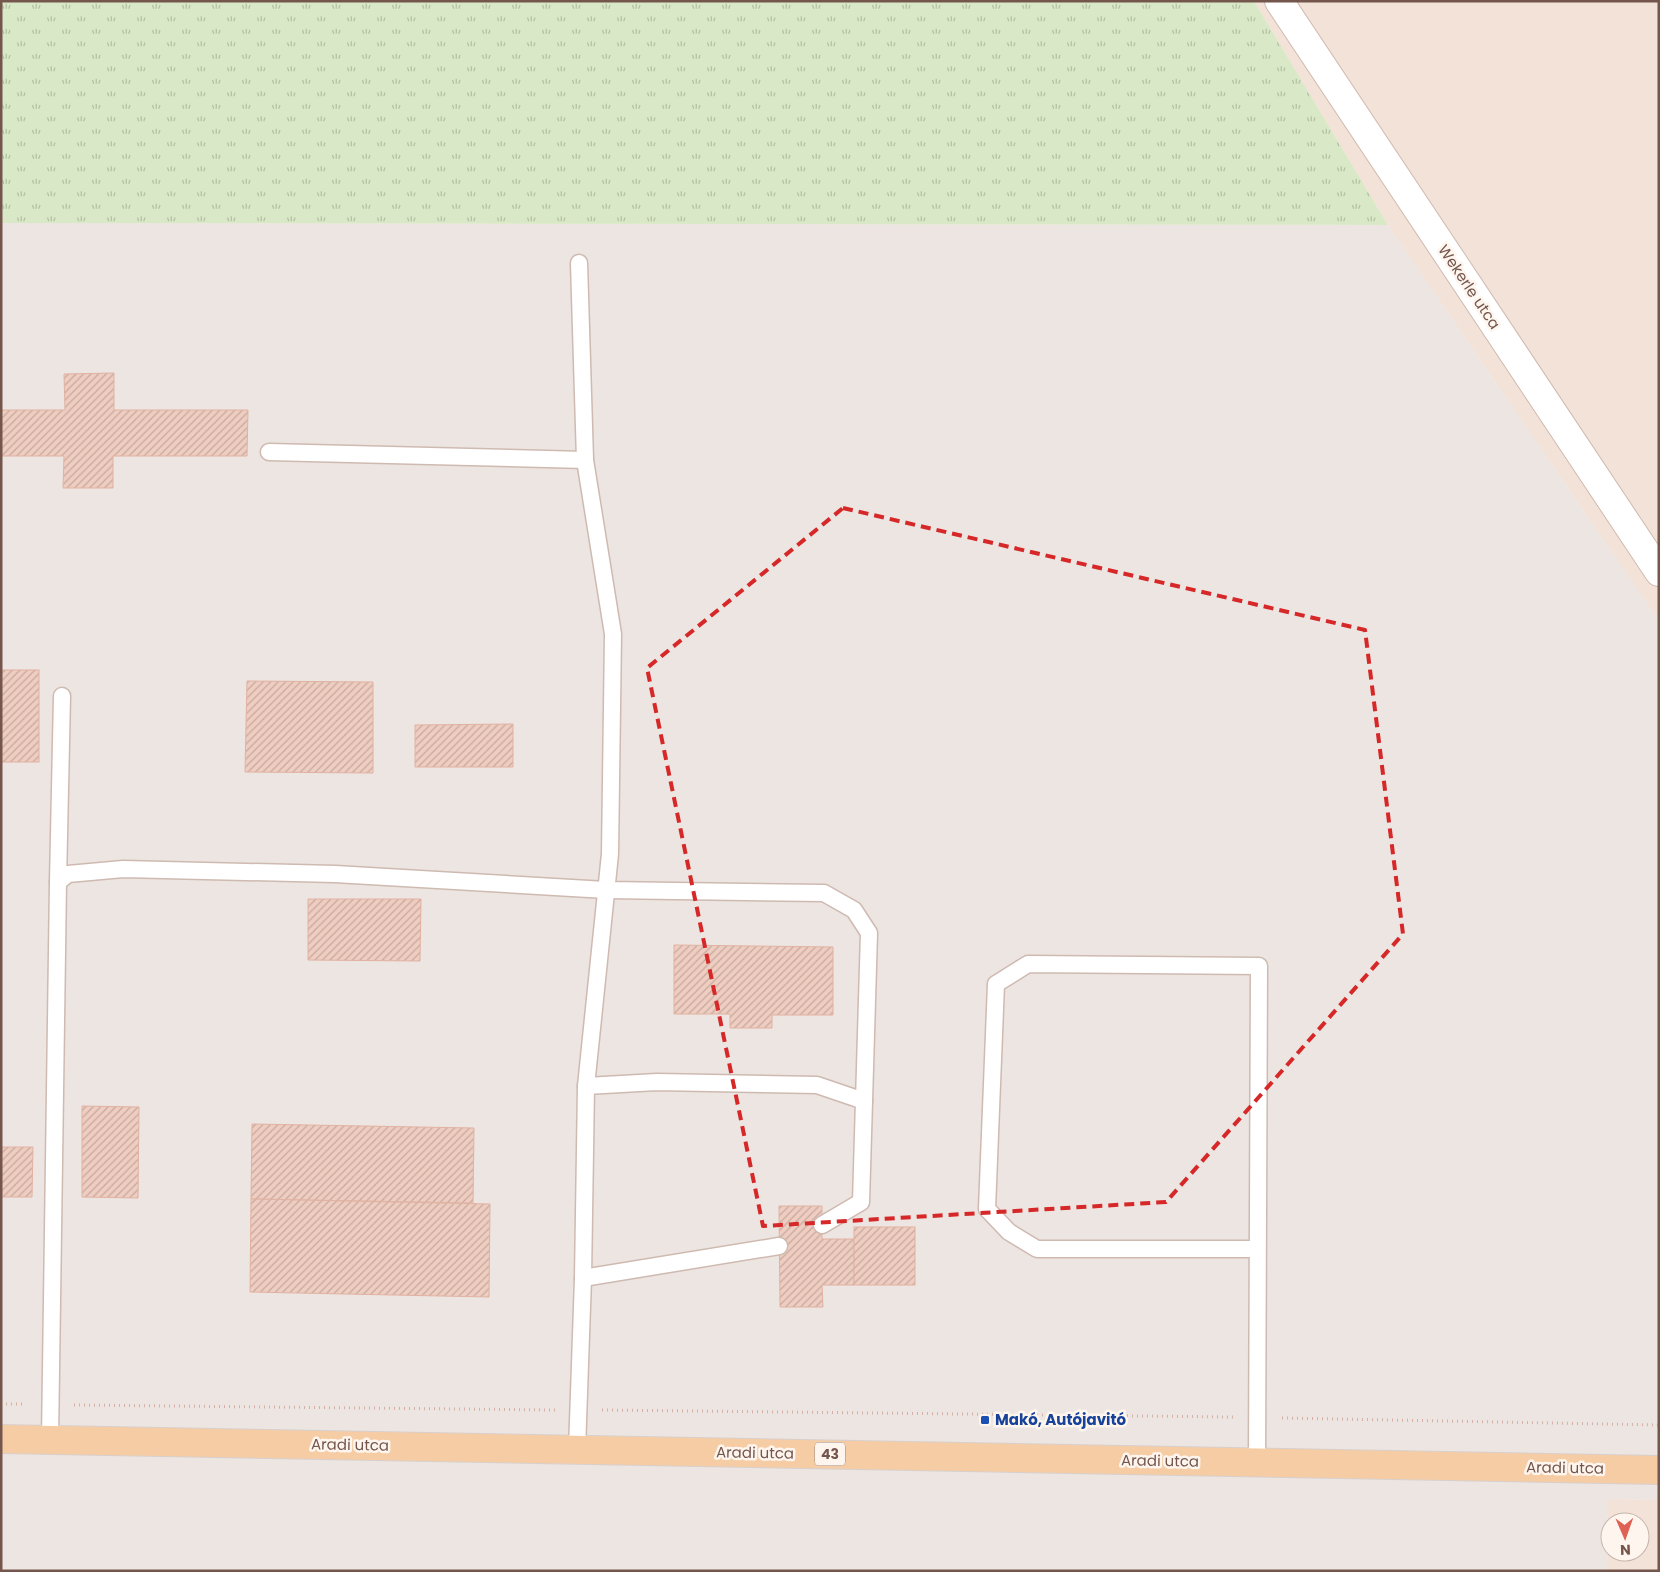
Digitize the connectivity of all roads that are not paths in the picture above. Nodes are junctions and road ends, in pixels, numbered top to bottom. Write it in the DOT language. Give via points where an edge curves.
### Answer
graph roads {
  1 [pos="1279,1"];
  2 [pos="579,263"];
  3 [pos="268,452"];
  4 [pos="585,460"];
  5 [pos="1659,572"];
  6 [pos="62,696"];
  7 [pos="58,882"];
  8 [pos="606,890"];
  9 [pos="586,1086"];
  10 [pos="864,1101"];
  11 [pos="822,1225"];
  12 [pos="779,1246"];
  13 [pos="1257,1249"];
  14 [pos="583,1278"];
  15 [pos="1,1439"];
  16 [pos="50,1440"];
  17 [pos="578,1450"];
  18 [pos="1257,1463"];
  19 [pos="1659,1470"];
  1 -- 5 [label="street, Wekerle utca"];
  2 -- 4 [label="lane"];
  3 -- 4 [label="lane"];
  4 -- 8 [label="lane" via="614,634 610,854"];
  6 -- 7 [label="lane"];
  7 -- 8 [label="lane" via="68,874 124,869 335,874"];
  7 -- 16 [label="lane"];
  8 -- 9 [label="lane"];
  8 -- 10 [label="lane" via="824,892 854,910 869,933"];
  9 -- 10 [label="lane" via="657,1082 817,1085"];
  9 -- 14 [label="lane"];
  10 -- 11 [label="lane" via="861,1202"];
  12 -- 14 [label="lane"];
  13 -- 13 [label="lane" via="1260,966 1028,964 996,984 987,1209 1009,1232 1037,1249"];
  13 -- 18 [label="lane"];
  14 -- 17 [label="lane"];
  15 -- 16 [label="main road, Aradi utca / 43"];
  16 -- 17 [label="main road, Aradi utca / 43"];
  17 -- 18 [label="main road, Aradi utca / 43"];
  18 -- 19 [label="main road, Aradi utca / 43"];
}
